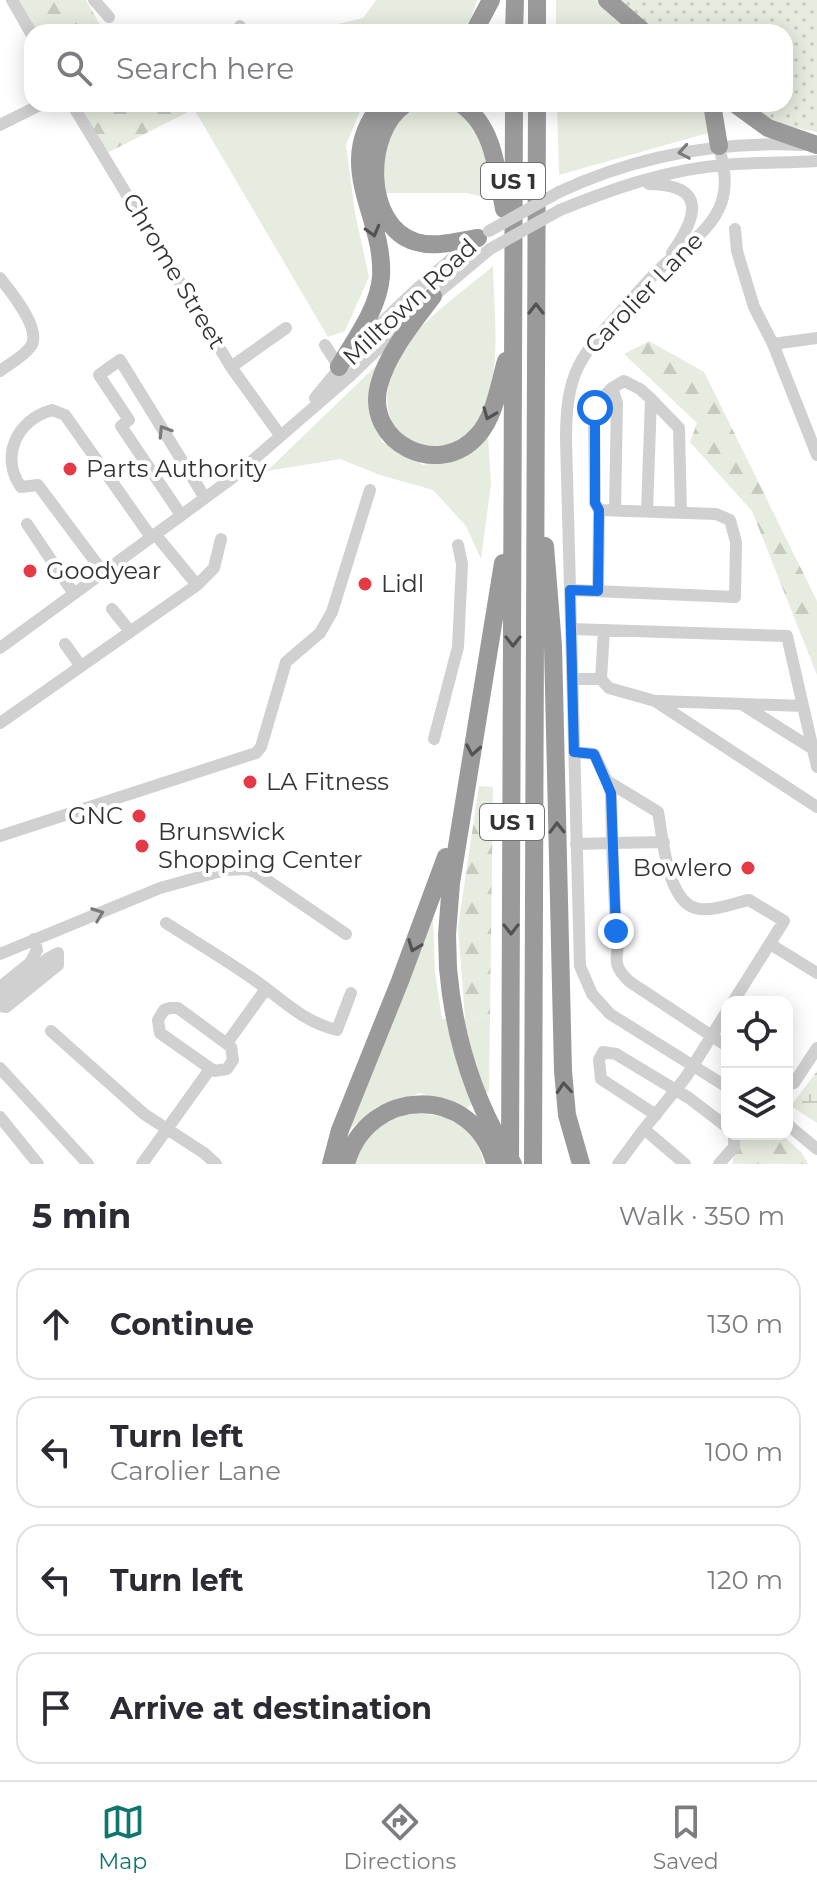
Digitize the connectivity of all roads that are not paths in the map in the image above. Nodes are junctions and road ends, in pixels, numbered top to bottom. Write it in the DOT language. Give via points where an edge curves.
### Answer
graph roads {
  1 [pos="12,0"];
  2 [pos="94,0"];
  3 [pos="491,0"];
  4 [pos="515,0"];
  5 [pos="537,0"];
  6 [pos="607,0"];
  7 [pos="109,17"];
  8 [pos="26,24"];
  9 [pos="478,24"];
  10 [pos="514,24"];
  11 [pos="537,24"];
  12 [pos="635,24"];
  13 [pos="26,112"];
  14 [pos="77,112"];
  15 [pos="377,112"];
  16 [pos="397,112"];
  17 [pos="469,112"];
  18 [pos="514,112"];
  19 [pos="537,112"];
  20 [pos="713,112"];
  21 [pos="746,112"];
  22 [pos="0,125"];
  23 [pos="719,146"];
  24 [pos="817,146"];
  25 [pos="817,161"];
  26 [pos="723,165"];
  27 [pos="634,183"];
  28 [pos="735,229"];
  29 [pos="486,239"];
  30 [pos="512,258"];
  31 [pos="663,266"];
  32 [pos="0,278"];
  33 [pos="433,296"];
  34 [pos="286,328"];
  35 [pos="817,338"];
  36 [pos="512,339"];
  37 [pos="773,344"];
  38 [pos="325,345"];
  39 [pos="231,367"];
  40 [pos="339,367"];
  41 [pos="0,371"];
  42 [pos="612,388"];
  43 [pos="651,399"];
  44 [pos="535,415"];
  45 [pos="298,419"];
  46 [pos="280,435"];
  47 [pos="817,455"];
  48 [pos="514,479"];
  49 [pos="370,490"];
  50 [pos="205,498"];
  51 [pos="599,510"];
  52 [pos="615,510"];
  53 [pos="647,511"];
  54 [pos="681,513"];
  55 [pos="181,515"];
  56 [pos="27,524"];
  57 [pos="153,536"];
  58 [pos="221,539"];
  59 [pos="458,545"];
  60 [pos="103,572"];
  61 [pos="197,585"];
  62 [pos="570,590"];
  63 [pos="598,591"];
  64 [pos="74,594"];
  65 [pos="112,609"];
  66 [pos="571,629"];
  67 [pos="129,630"];
  68 [pos="604,630"];
  69 [pos="65,644"];
  70 [pos="0,648"];
  71 [pos="80,665"];
  72 [pos="572,679"];
  73 [pos="601,679"];
  74 [pos="655,701"];
  75 [pos="741,704"];
  76 [pos="803,706"];
  77 [pos="0,723"];
  78 [pos="434,739"];
  79 [pos="813,749"];
  80 [pos="574,752"];
  81 [pos="817,767"];
  82 [pos="607,781"];
  83 [pos="466,793"];
  84 [pos="817,807"];
  85 [pos="0,836"];
  86 [pos="664,842"];
  87 [pos="612,843"];
  88 [pos="576,844"];
  89 [pos="166,923"];
  90 [pos="51,932"];
  91 [pos="346,934"];
  92 [pos="34,939"];
  93 [pos="770,944"];
  94 [pos="0,954"];
  95 [pos="817,973"];
  96 [pos="0,987"];
  97 [pos="266,989"];
  98 [pos="351,993"];
  99 [pos="737,996"];
  100 [pos="0,1003"];
  101 [pos="721,1021"];
  102 [pos="51,1031"];
  103 [pos="711,1037"];
  104 [pos="227,1043"];
  105 [pos="721,1043"];
  106 [pos="817,1048"];
  107 [pos="693,1066"];
  108 [pos="0,1068"];
  109 [pos="210,1069"];
  110 [pos="721,1083"];
  111 [pos="793,1083"];
  112 [pos="676,1090"];
  113 [pos="656,1115"];
  114 [pos="1,1122"];
  115 [pos="721,1123"];
  116 [pos="167,1129"];
  117 [pos="793,1129"];
  118 [pos="640,1134"];
  119 [pos="734,1140"];
  120 [pos="816,1150"];
  121 [pos="38,1164"];
  122 [pos="88,1164"];
  123 [pos="142,1164"];
  124 [pos="216,1164"];
  125 [pos="331,1164"];
  126 [pos="346,1164"];
  127 [pos="495,1164"];
  128 [pos="512,1164"];
  129 [pos="533,1164"];
  130 [pos="581,1164"];
  131 [pos="618,1164"];
  132 [pos="685,1164"];
  133 [pos="719,1164"];
  1 -- 8 [label="street"];
  2 -- 7 [label="street"];
  3 -- 9 [label="highway"];
  4 -- 10 [label="highway"];
  5 -- 11 [label="highway"];
  6 -- 12 [label="highway"];
  13 -- 22 [label="street"];
  14 -- 39 [label="street, Chrome Street"];
  15 -- 40 [label="highway, one-way" via="366,129 360,159 380,261 379,288"];
  16 -- 29 [label="highway" via="378,143 376,181 384,212 414,241"];
  17 -- 30 [label="highway" via="490,144"];
  18 -- 30 [label="highway, US 1"];
  44 -- 19 [label="highway, US 1, one-way"];
  20 -- 23 [label="highway"];
  21 -- 24 [label="highway" via="768,128"];
  23 -- 24 [label="street, Milltown Road"];
  23 -- 26 [label="street, Carolier Lane"];
  23 -- 29 [label="street, Milltown Road, one-way, bridge" via="616,168 559,192"];
  25 -- 26 [label="street, Milltown Road"];
  26 -- 27 [label="street, Milltown Road"];
  26 -- 31 [label="street, Carolier Lane" via="725,188 717,213"];
  27 -- 29 [label="street, Milltown Road, bridge"];
  27 -- 31 [label="street" via="671,186 691,201 690,225"];
  28 -- 37 [label="street" via="754,307"];
  29 -- 33 [label="street, Milltown Road"];
  29 -- 40 [label="street, Milltown Road" via="422,286"];
  30 -- 36 [label="highway, US 1"];
  31 -- 62 [label="street, Carolier Lane" via="590,345 570,384"];
  32 -- 41 [label="street" via="32,323 33,342"];
  36 -- 33 [label="highway, one-way" via="491,412 478,435 448,454 408,450 385,429 378,393 392,354"];
  33 -- 45 [label="street, Milltown Road"];
  34 -- 39 [label="street"];
  35 -- 37 [label="street"];
  36 -- 48 [label="highway, US 1"];
  37 -- 47 [label="street"];
  38 -- 40 [label="street"];
  39 -- 46 [label="street, Chrome Street"];
  40 -- 45 [label="street, Milltown Road"];
  42 -- 43 [label="street" via="624,381"];
  42 -- 51 [label="street" via="597,403 594,416"];
  42 -- 52 [label="street" via="617,403"];
  43 -- 53 [label="street"];
  43 -- 54 [label="street" via="679,428"];
  44 -- 129 [label="highway, US 1"];
  130 -- 44 [label="highway, one-way" via="564,1101 553,646"];
  45 -- 46 [label="street, Milltown Road"];
  46 -- 50 [label="street, Milltown Road"];
  48 -- 83 [label="highway, one-way"];
  48 -- 128 [label="highway, US 1, one-way"];
  49 -- 85 [label="street" via="332,612 320,633 286,662 256,753"];
  50 -- 55 [label="street, Milltown Road"];
  50 -- 55 [label="street, one-way" via="120,360 99,375 129,420 121,426"];
  51 -- 52 [label="street"];
  51 -- 63 [label="street"];
  52 -- 53 [label="street"];
  53 -- 54 [label="street"];
  54 -- 63 [label="street" via="730,520 736,542 735,597"];
  55 -- 57 [label="street, Milltown Road"];
  56 -- 64 [label="street"];
  57 -- 60 [label="street, Milltown Road"];
  57 -- 60 [label="street" via="65,415 52,410 30,419 4,451 8,473 21,487 38,485"];
  57 -- 61 [label="street"];
  58 -- 61 [label="street" via="214,568"];
  59 -- 78 [label="street" via="458,647"];
  60 -- 64 [label="street, Milltown Road"];
  61 -- 67 [label="street"];
  62 -- 63 [label="street"];
  62 -- 66 [label="street, Carolier Lane"];
  64 -- 70 [label="street, Milltown Road"];
  65 -- 67 [label="street"];
  66 -- 68 [label="street"];
  66 -- 72 [label="street, Carolier Lane"];
  67 -- 71 [label="street"];
  68 -- 73 [label="street"];
  68 -- 76 [label="street" via="787,636"];
  69 -- 71 [label="street"];
  71 -- 77 [label="street"];
  72 -- 73 [label="street"];
  72 -- 80 [label="street, Carolier Lane"];
  73 -- 74 [label="street" via="609,688"];
  74 -- 75 [label="street"];
  74 -- 84 [label="street"];
  75 -- 76 [label="street"];
  75 -- 79 [label="street"];
  76 -- 79 [label="street"];
  79 -- 81 [label="street"];
  80 -- 82 [label="street" via="594,754"];
  80 -- 88 [label="street, Carolier Lane"];
  82 -- 86 [label="street" via="658,812"];
  82 -- 87 [label="street"];
  83 -- 125 [label="highway, one-way"];
  83 -- 128 [label="highway, bridge" via="449,901 448,968 468,1072"];
  86 -- 87 [label="street"];
  86 -- 93 [label="street" via="682,901 701,909 754,902 784,921"];
  87 -- 88 [label="street"];
  87 -- 103 [label="street" via="618,968 630,982"];
  88 -- 107 [label="street, Carolier Lane" via="579,956 587,985 610,1014"];
  89 -- 97 [label="street"];
  90 -- 91 [label="street, one-way" via="160,888 246,869"];
  90 -- 92 [label="street"];
  90 -- 100 [label="street" via="58,942 54,961"];
  92 -- 94 [label="street"];
  92 -- 96 [label="street" via="37,950 30,963"];
  93 -- 95 [label="street"];
  93 -- 99 [label="street"];
  97 -- 98 [label="street" via="298,1014 337,1030"];
  97 -- 104 [label="street"];
  101 -- 103 [label="street"];
  102 -- 116 [label="street" via="112,1088"];
  103 -- 105 [label="street"];
  103 -- 107 [label="street"];
  104 -- 109 [label="street" via="234,1055 231,1065 223,1071"];
  104 -- 109 [label="street" via="178,1008 160,1015 160,1033"];
  106 -- 111 [label="street"];
  107 -- 110 [label="street, Carolier Lane"];
  107 -- 112 [label="street"];
  108 -- 122 [label="street"];
  109 -- 116 [label="street"];
  112 -- 113 [label="street"];
  112 -- 113 [label="street" via="613,1052 603,1052 602,1081"];
  112 -- 115 [label="street"];
  113 -- 118 [label="street"];
  114 -- 121 [label="street"];
  116 -- 123 [label="street"];
  116 -- 124 [label="street"];
  117 -- 120 [label="street"];
  118 -- 131 [label="street"];
  118 -- 132 [label="street"];
  119 -- 133 [label="street"];
  126 -- 127 [label="highway" via="370,1123 396,1108 422,1104 449,1109 468,1120 484,1138"];
}
